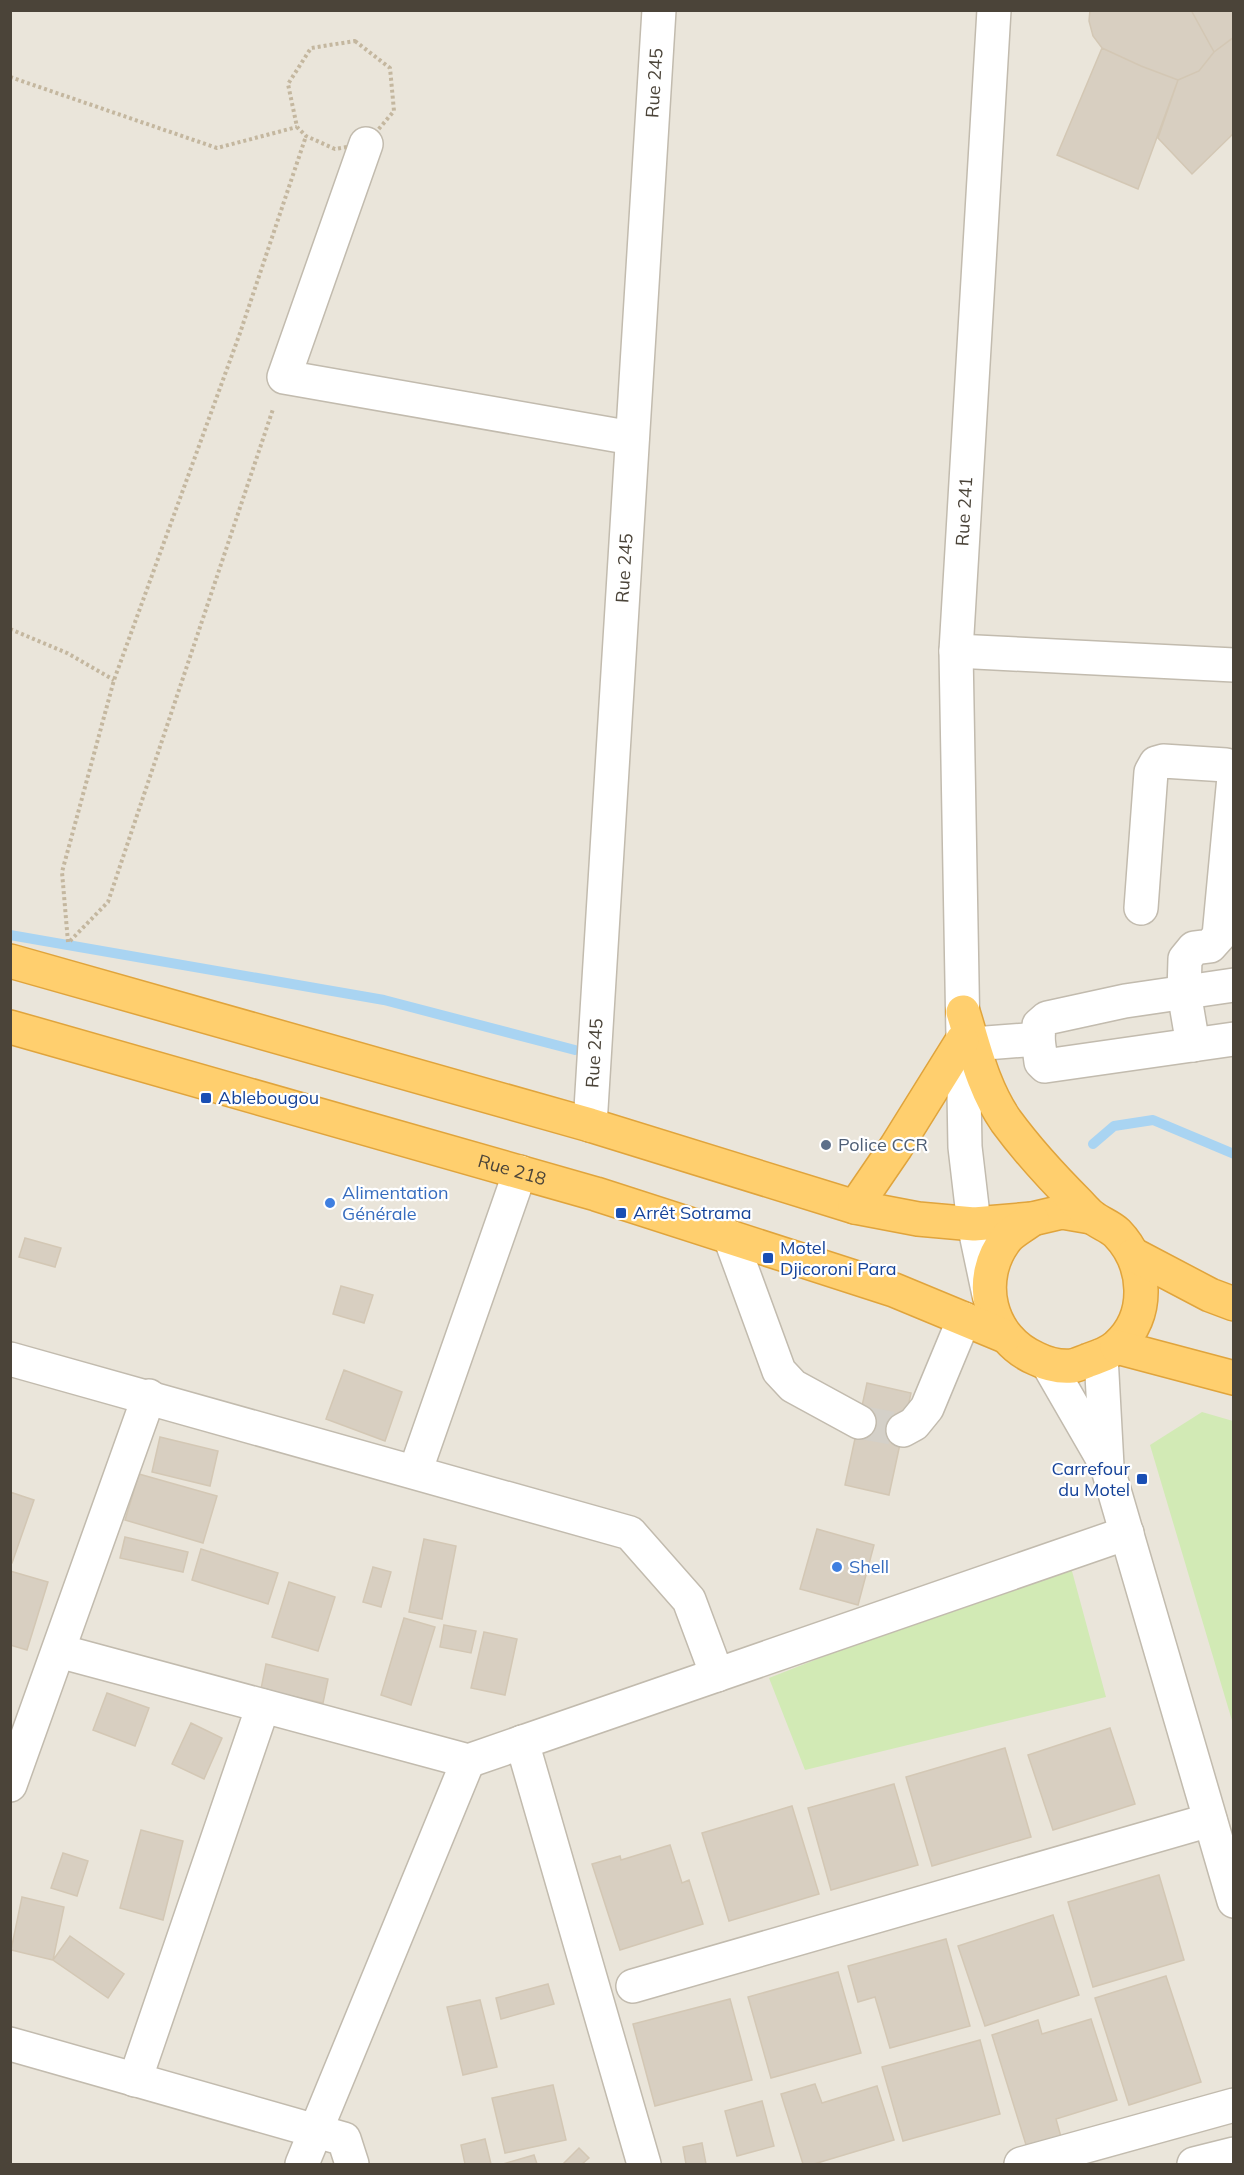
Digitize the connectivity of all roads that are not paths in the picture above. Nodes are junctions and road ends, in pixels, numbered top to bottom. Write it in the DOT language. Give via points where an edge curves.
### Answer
graph roads {
  1 [pos="659,10"];
  2 [pos="994,10"];
  3 [pos="366,144"];
  4 [pos="632,438"];
  5 [pos="956,651"];
  6 [pos="1233,665"];
  7 [pos="1233,775"];
  8 [pos="1141,908"];
  9 [pos="10,961"];
  10 [pos="1233,985"];
  11 [pos="1184,992"];
  12 [pos="10,1027"];
  13 [pos="966,1032"];
  14 [pos="1038,1039"];
  15 [pos="1233,1039"];
  16 [pos="1193,1045"];
  17 [pos="590,1125"];
  18 [pos="520,1172"];
  19 [pos="855,1207"];
  20 [pos="1091,1216"];
  21 [pos="1032,1219"];
  22 [pos="974,1224"];
  23 [pos="730,1237"];
  24 [pos="1134,1255"];
  25 [pos="988,1295"];
  26 [pos="1233,1304"];
  27 [pos="964,1319"];
  28 [pos="1005,1336"];
  29 [pos="1109,1351"];
  30 [pos="10,1359"];
  31 [pos="1048,1364"];
  32 [pos="1233,1378"];
  33 [pos="149,1396"];
  34 [pos="859,1422"];
  35 [pos="903,1430"];
  36 [pos="1107,1466"];
  37 [pos="415,1472"];
  38 [pos="1127,1533"];
  39 [pos="59,1651"];
  40 [pos="717,1675"];
  41 [pos="263,1706"];
  42 [pos="522,1742"];
  43 [pos="468,1761"];
  44 [pos="10,1785"];
  45 [pos="1210,1820"];
  46 [pos="1233,1901"];
  47 [pos="633,1986"];
  48 [pos="10,2044"];
  49 [pos="135,2080"];
  50 [pos="1233,2105"];
  51 [pos="316,2131"];
  52 [pos="1233,2154"];
  53 [pos="302,2164"];
  54 [pos="352,2164"];
  55 [pos="644,2164"];
  56 [pos="1021,2164"];
  57 [pos="1194,2164"];
  1 -- 4 [label="street, Rue 245"];
  2 -- 5 [label="street, Rue 241"];
  3 -- 4 [label="street" via="284,377"];
  4 -- 17 [label="street, Rue 245"];
  5 -- 6 [label="street"];
  5 -- 13 [label="street, Rue 241"];
  7 -- 8 [label="street" via="1226,765 1156,763 1151,772"];
  7 -- 11 [label="street" via="1219,936 1210,945 1194,948 1185,959"];
  9 -- 17 [label="highway"];
  10 -- 11 [label="street"];
  11 -- 14 [label="street" via="1047,1018 1039,1025"];
  11 -- 16 [label="street"];
  12 -- 18 [label="highway, Rue 218"];
  13 -- 14 [label="street"];
  13 -- 19 [label="highway"];
  13 -- 20 [label="highway" via="988,1091 1005,1119 1036,1161"];
  13 -- 22 [label="street, Rue 241" via="965,1147"];
  14 -- 16 [label="street" via="1045,1066"];
  15 -- 16 [label="street"];
  17 -- 19 [label="highway"];
  18 -- 23 [label="highway, Rue 218"];
  18 -- 37 [label="street"];
  19 -- 22 [label="highway"];
  20 -- 21 [label="highway" via="1062,1212"];
  20 -- 24 [label="highway" via="1116,1232"];
  21 -- 22 [label="highway"];
  21 -- 25 [label="highway" via="1008,1238 992,1264"];
  22 -- 25 [label="street, Rue 241"];
  23 -- 27 [label="highway, Rue 218" via="894,1290"];
  23 -- 34 [label="street" via="779,1371 793,1386"];
  24 -- 26 [label="highway"];
  24 -- 29 [label="highway" via="1142,1280 1141,1304 1133,1328"];
  25 -- 28 [label="highway"];
  27 -- 28 [label="highway, Rue 218"];
  27 -- 35 [label="street" via="927,1408 914,1424"];
  28 -- 31 [label="highway" via="1025,1354"];
  29 -- 31 [label="highway" via="1072,1366"];
  29 -- 32 [label="highway"];
  29 -- 36 [label="street"];
  30 -- 33 [label="street"];
  31 -- 36 [label="street"];
  33 -- 37 [label="street"];
  33 -- 39 [label="street"];
  36 -- 38 [label="street"];
  37 -- 40 [label="street" via="630,1533 689,1600"];
  38 -- 40 [label="street"];
  38 -- 45 [label="street"];
  39 -- 41 [label="street"];
  39 -- 44 [label="street"];
  40 -- 42 [label="street"];
  41 -- 43 [label="street"];
  41 -- 49 [label="street"];
  42 -- 43 [label="street"];
  42 -- 55 [label="street"];
  43 -- 51 [label="street"];
  45 -- 46 [label="street"];
  45 -- 47 [label="street"];
  48 -- 49 [label="street"];
  49 -- 51 [label="street"];
  50 -- 56 [label="street"];
  51 -- 53 [label="street"];
  51 -- 54 [label="street" via="344,2139"];
  52 -- 57 [label="street"];
}
